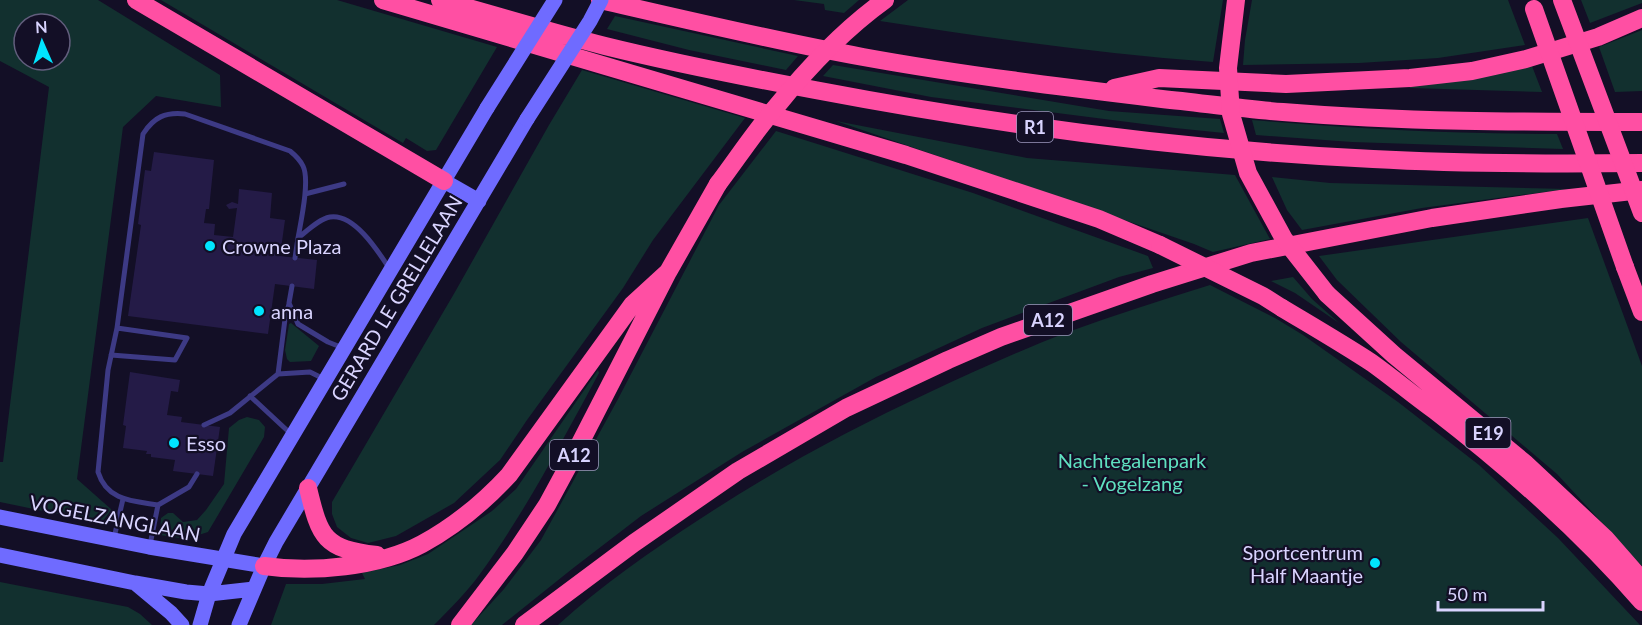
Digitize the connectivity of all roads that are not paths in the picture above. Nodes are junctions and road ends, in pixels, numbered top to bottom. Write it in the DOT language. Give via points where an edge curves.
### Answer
graph roads {
  1 [pos="136,0"];
  2 [pos="383,0"];
  3 [pos="440,0"];
  4 [pos="555,0"];
  5 [pos="601,0"];
  6 [pos="885,0"];
  7 [pos="1236,0"];
  8 [pos="1563,0"];
  9 [pos="1533,4"];
  10 [pos="1642,18"];
  11 [pos="1097,91"];
  12 [pos="1642,122"];
  13 [pos="1642,163"];
  14 [pos="444,181"];
  15 [pos="344,184"];
  16 [pos="1642,190"];
  17 [pos="305,194"];
  18 [pos="478,201"];
  19 [pos="1642,213"];
  20 [pos="298,238"];
  21 [pos="295,258"];
  22 [pos="391,270"];
  23 [pos="668,272"];
  24 [pos="292,286"];
  25 [pos="289,303"];
  26 [pos="1642,312"];
  27 [pos="117,328"];
  28 [pos="344,348"];
  29 [pos="111,355"];
  30 [pos="278,374"];
  31 [pos="326,380"];
  32 [pos="250,396"];
  33 [pos="204,425"];
  34 [pos="292,435"];
  35 [pos="197,474"];
  36 [pos="308,488"];
  37 [pos="123,499"];
  38 [pos="158,505"];
  39 [pos="0,517"];
  40 [pos="114,540"];
  41 [pos="149,547"];
  42 [pos="0,555"];
  43 [pos="391,556"];
  44 [pos="223,560"];
  45 [pos="264,566"];
  46 [pos="1642,580"];
  47 [pos="135,583"];
  48 [pos="254,589"];
  49 [pos="209,594"];
  50 [pos="1642,602"];
  51 [pos="182,625"];
  52 [pos="200,625"];
  53 [pos="239,625"];
  54 [pos="460,625"];
  55 [pos="524,625"];
  1 -- 14 [label="highway"];
  2 -- 50 [label="highway, bridge" via="906,155 1099,219 1160,245 1263,296 1373,364 1527,486"];
  3 -- 13 [label="highway, R1" via="606,46 731,74 899,106 1057,130 1212,148 1373,159 1536,165"];
  4 -- 14 [label="street, GERARD LE GRELLELAAN, bridge"];
  5 -- 11 [label="highway, R1" via="862,57"];
  5 -- 18 [label="street, GERARD LE GRELLELAAN, bridge"];
  6 -- 23 [label="highway, A12, bridge" via="811,67 775,108 718,184"];
  7 -- 46 [label="highway, E19, bridge" via="1228,68 1231,114 1248,173 1284,239 1327,294 1526,464 1605,538"];
  8 -- 19 [label="highway, bridge"];
  9 -- 26 [label="highway, bridge"];
  10 -- 11 [label="highway" via="1598,37 1472,71 1286,84 1160,78"];
  11 -- 12 [label="highway, R1" via="1283,112 1383,118"];
  14 -- 18 [label="street"];
  14 -- 22 [label="street, GERARD LE GRELLELAAN"];
  15 -- 17 [label="lane"];
  16 -- 55 [label="highway, A12" via="1432,218 1251,253 1001,337 846,408 738,471"];
  17 -- 20 [label="lane"];
  17 -- 27 [label="lane" via="306,173 290,151 185,114 155,120 143,134"];
  18 -- 36 [label="street, GERARD LE GRELLELAAN"];
  20 -- 21 [label="lane"];
  20 -- 22 [label="lane" via="330,217 346,219 368,238"];
  22 -- 28 [label="street, GERARD LE GRELLELAAN"];
  23 -- 43 [label="highway" via="632,305 524,456 492,493 449,528 421,545"];
  23 -- 54 [label="highway, A12" via="546,505"];
  24 -- 25 [label="lane"];
  25 -- 28 [label="lane" via="298,324"];
  25 -- 30 [label="lane"];
  27 -- 29 [label="lane"];
  27 -- 29 [label="lane" via="187,338 175,360"];
  28 -- 31 [label="street, GERARD LE GRELLELAAN"];
  29 -- 37 [label="lane" via="98,472 101,483"];
  30 -- 31 [label="lane" via="310,372"];
  30 -- 32 [label="lane"];
  31 -- 34 [label="street, GERARD LE GRELLELAAN"];
  32 -- 33 [label="lane" via="230,413"];
  32 -- 34 [label="lane"];
  34 -- 44 [label="street, GERARD LE GRELLELAAN"];
  35 -- 38 [label="lane" via="189,487"];
  36 -- 43 [label="highway" via="318,524 331,542 344,549"];
  36 -- 45 [label="street, GERARD LE GRELLELAAN"];
  37 -- 38 [label="lane"];
  37 -- 40 [label="lane"];
  38 -- 41 [label="lane"];
  39 -- 40 [label="street, VOGELZANGLAAN"];
  40 -- 41 [label="street, VOGELZANGLAAN"];
  41 -- 44 [label="street, VOGELZANGLAAN"];
  42 -- 47 [label="street"];
  43 -- 45 [label="highway" via="318,570"];
  44 -- 45 [label="street, VOGELZANGLAAN"];
  44 -- 49 [label="street, GERARD LE GRELLELAAN"];
  45 -- 48 [label="street, GERARD LE GRELLELAAN"];
  47 -- 49 [label="street"];
  47 -- 51 [label="street"];
  48 -- 49 [label="street"];
  48 -- 53 [label="street, GERARD LE GRELLELAAN"];
  49 -- 52 [label="street, GERARD LE GRELLELAAN"];
}
